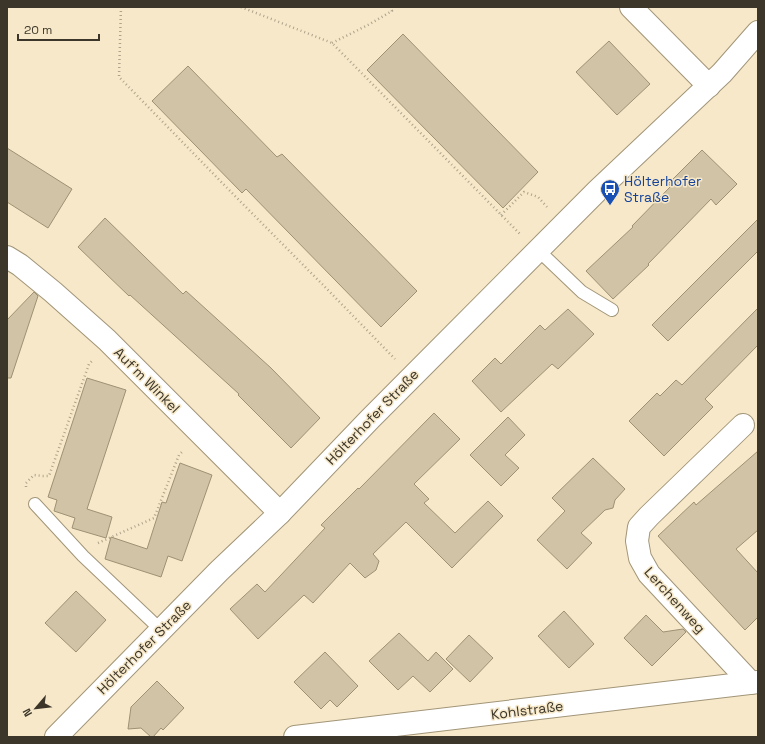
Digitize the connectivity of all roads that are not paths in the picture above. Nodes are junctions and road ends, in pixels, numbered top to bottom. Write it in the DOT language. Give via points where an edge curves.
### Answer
graph roads {
  1 [pos="631,7"];
  2 [pos="758,32"];
  3 [pos="709,86"];
  4 [pos="538,250"];
  5 [pos="7,258"];
  6 [pos="612,310"];
  7 [pos="743,425"];
  8 [pos="35,504"];
  9 [pos="280,513"];
  10 [pos="161,630"];
  11 [pos="754,683"];
  12 [pos="56,737"];
  13 [pos="295,737"];
  1 -- 3 [label="street"];
  2 -- 3 [label="street, Hölterhofer Straße"];
  3 -- 4 [label="street, Hölterhofer Straße"];
  4 -- 6 [label="lane" via="582,292"];
  4 -- 9 [label="street, Hölterhofer Straße"];
  5 -- 9 [label="street, Auf'm Winkel" via="54,292 110,343"];
  7 -- 11 [label="street, Lerchenweg" via="649,516 639,527 637,541 640,558 649,574"];
  8 -- 10 [label="lane" via="83,556"];
  9 -- 10 [label="street, Hölterhofer Straße"];
  10 -- 12 [label="street, Hölterhofer Straße"];
  11 -- 13 [label="street, Kohlstraße"];
}
